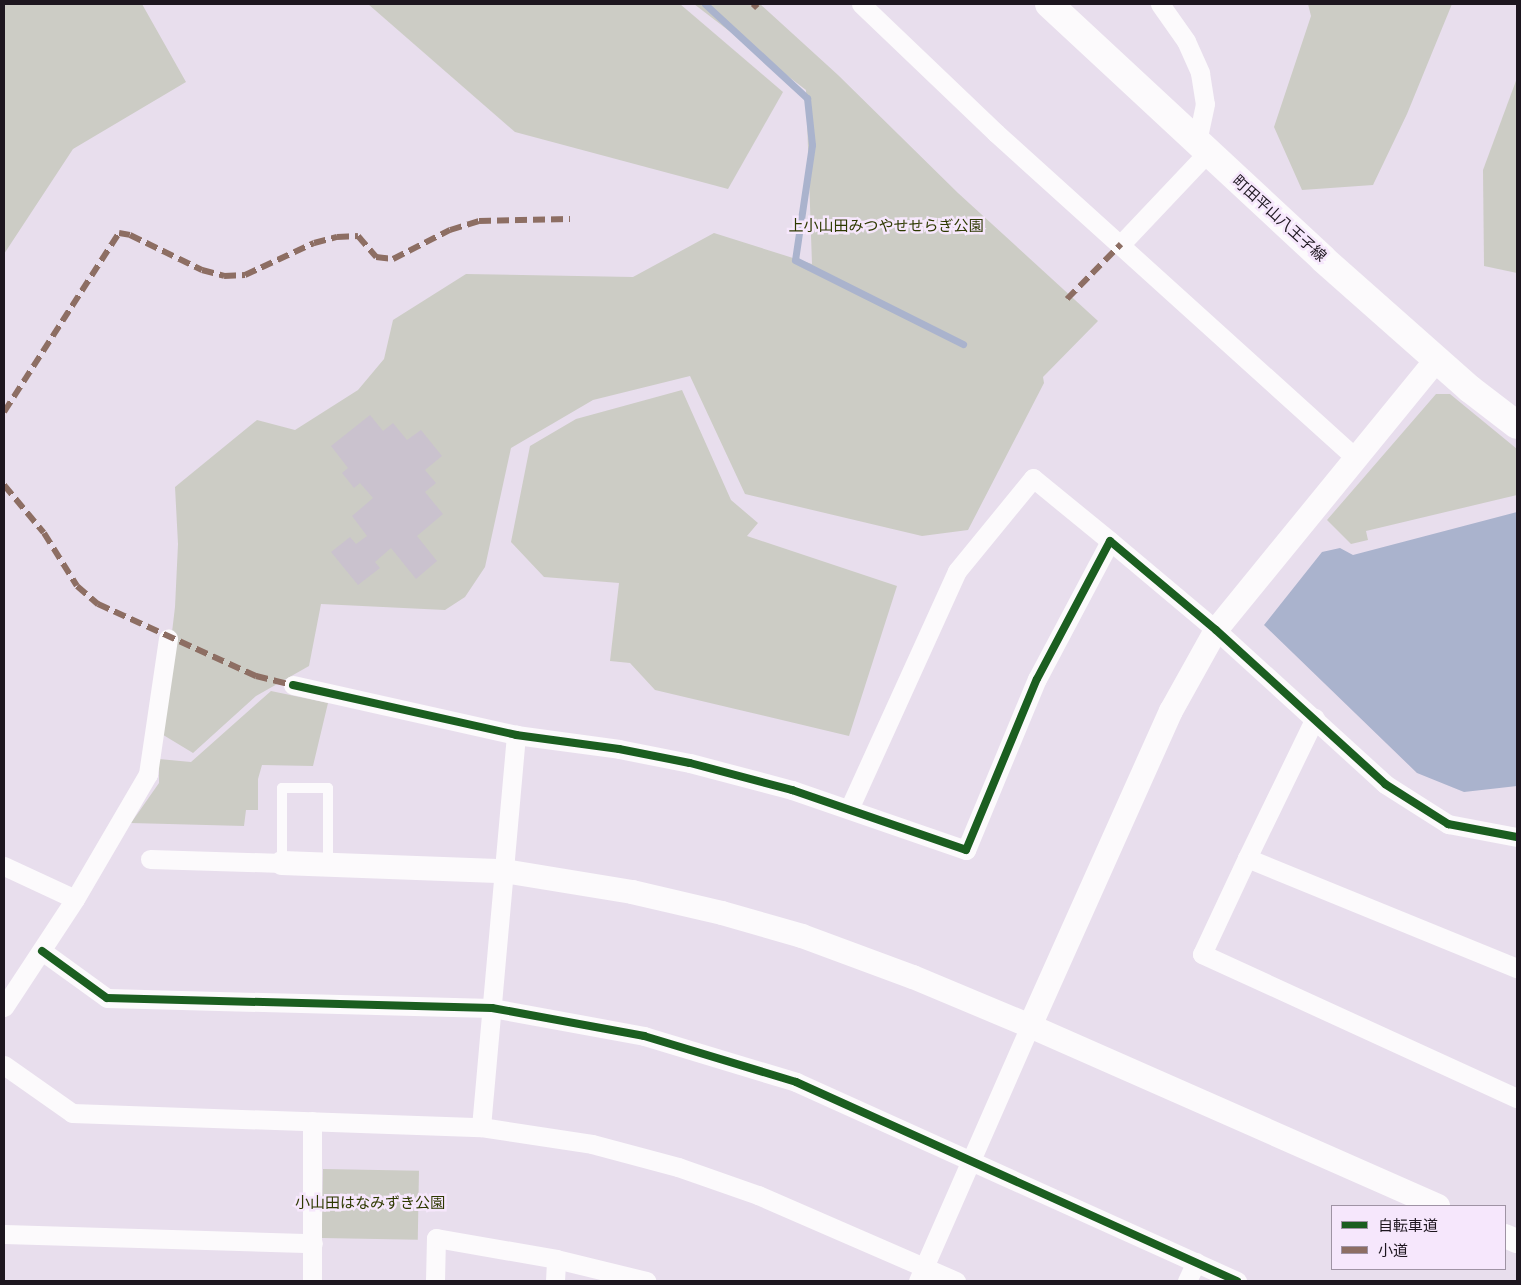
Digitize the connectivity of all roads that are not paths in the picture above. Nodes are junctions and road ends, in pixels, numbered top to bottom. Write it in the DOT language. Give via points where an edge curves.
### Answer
graph roads {
  1 [pos="861,4"];
  2 [pos="1049,4"];
  3 [pos="1160,4"];
  4 [pos="1202,148"];
  5 [pos="1121,244"];
  6 [pos="1436,360"];
  7 [pos="1517,425"];
  8 [pos="1355,457"];
  9 [pos="1110,541"];
  10 [pos="1216,630"];
  11 [pos="168,638"];
  12 [pos="293,685"];
  13 [pos="1315,718"];
  14 [pos="516,735"];
  15 [pos="849,809"];
  16 [pos="1517,837"];
  17 [pos="1247,858"];
  18 [pos="150,859"];
  19 [pos="282,863"];
  20 [pos="328,864"];
  21 [pos="4,866"];
  22 [pos="504,871"];
  23 [pos="75,899"];
  24 [pos="42,950"];
  25 [pos="1517,968"];
  26 [pos="4,1007"];
  27 [pos="492,1008"];
  28 [pos="1030,1026"];
  29 [pos="4,1065"];
  30 [pos="1517,1098"];
  31 [pos="312,1121"];
  32 [pos="481,1127"];
  33 [pos="971,1159"];
  34 [pos="1436,1205"];
  35 [pos="4,1234"];
  36 [pos="314,1243"];
  37 [pos="556,1259"];
  38 [pos="1196,1262"];
  39 [pos="921,1274"];
  40 [pos="312,1281"];
  41 [pos="435,1281"];
  42 [pos="555,1281"];
  43 [pos="646,1281"];
  44 [pos="956,1281"];
  45 [pos="1188,1281"];
  46 [pos="1237,1281"];
  1 -- 5 [label="street"];
  2 -- 4 [label="main road, 町田平山八王子線"];
  3 -- 4 [label="street" via="1186,42 1200,74 1205,104"];
  4 -- 5 [label="street"];
  4 -- 6 [label="main road, 町田平山八王子線"];
  5 -- 8 [label="street"];
  6 -- 7 [label="main road, 町田平山八王子線"];
  6 -- 8 [label="street"];
  8 -- 10 [label="street"];
  9 -- 10 [label="street"];
  9 -- 15 [label="street" via="1037,679 966,850"];
  9 -- 15 [label="street" via="1033,478 957,571"];
  10 -- 13 [label="street"];
  10 -- 28 [label="street" via="1171,711"];
  11 -- 23 [label="street" via="148,774"];
  12 -- 14 [label="street"];
  13 -- 16 [label="street" via="1386,784 1448,824"];
  13 -- 17 [label="street"];
  14 -- 15 [label="street" via="690,763"];
  14 -- 22 [label="street"];
  17 -- 25 [label="street"];
  17 -- 30 [label="street" via="1202,954"];
  18 -- 19 [label="street"];
  19 -- 20 [label="street"];
  19 -- 20 [label="lane" via="282,788 328,788"];
  20 -- 22 [label="street"];
  21 -- 23 [label="street"];
  22 -- 27 [label="street"];
  22 -- 28 [label="street" via="632,892 740,918 877,963"];
  23 -- 24 [label="street"];
  24 -- 26 [label="street"];
  24 -- 27 [label="street" via="107,998"];
  27 -- 32 [label="street"];
  27 -- 33 [label="street" via="644,1036 796,1082"];
  28 -- 33 [label="street"];
  28 -- 34 [label="street"];
  29 -- 31 [label="street" via="72,1113"];
  31 -- 32 [label="street"];
  31 -- 36 [label="street"];
  32 -- 39 [label="street" via="592,1144 678,1167 758,1195"];
  33 -- 38 [label="street"];
  33 -- 39 [label="street"];
  35 -- 36 [label="street"];
  36 -- 40 [label="street"];
  37 -- 41 [label="street" via="436,1238"];
  37 -- 42 [label="street"];
  37 -- 43 [label="street"];
  38 -- 45 [label="street"];
  38 -- 46 [label="street"];
  39 -- 44 [label="street"];
}
